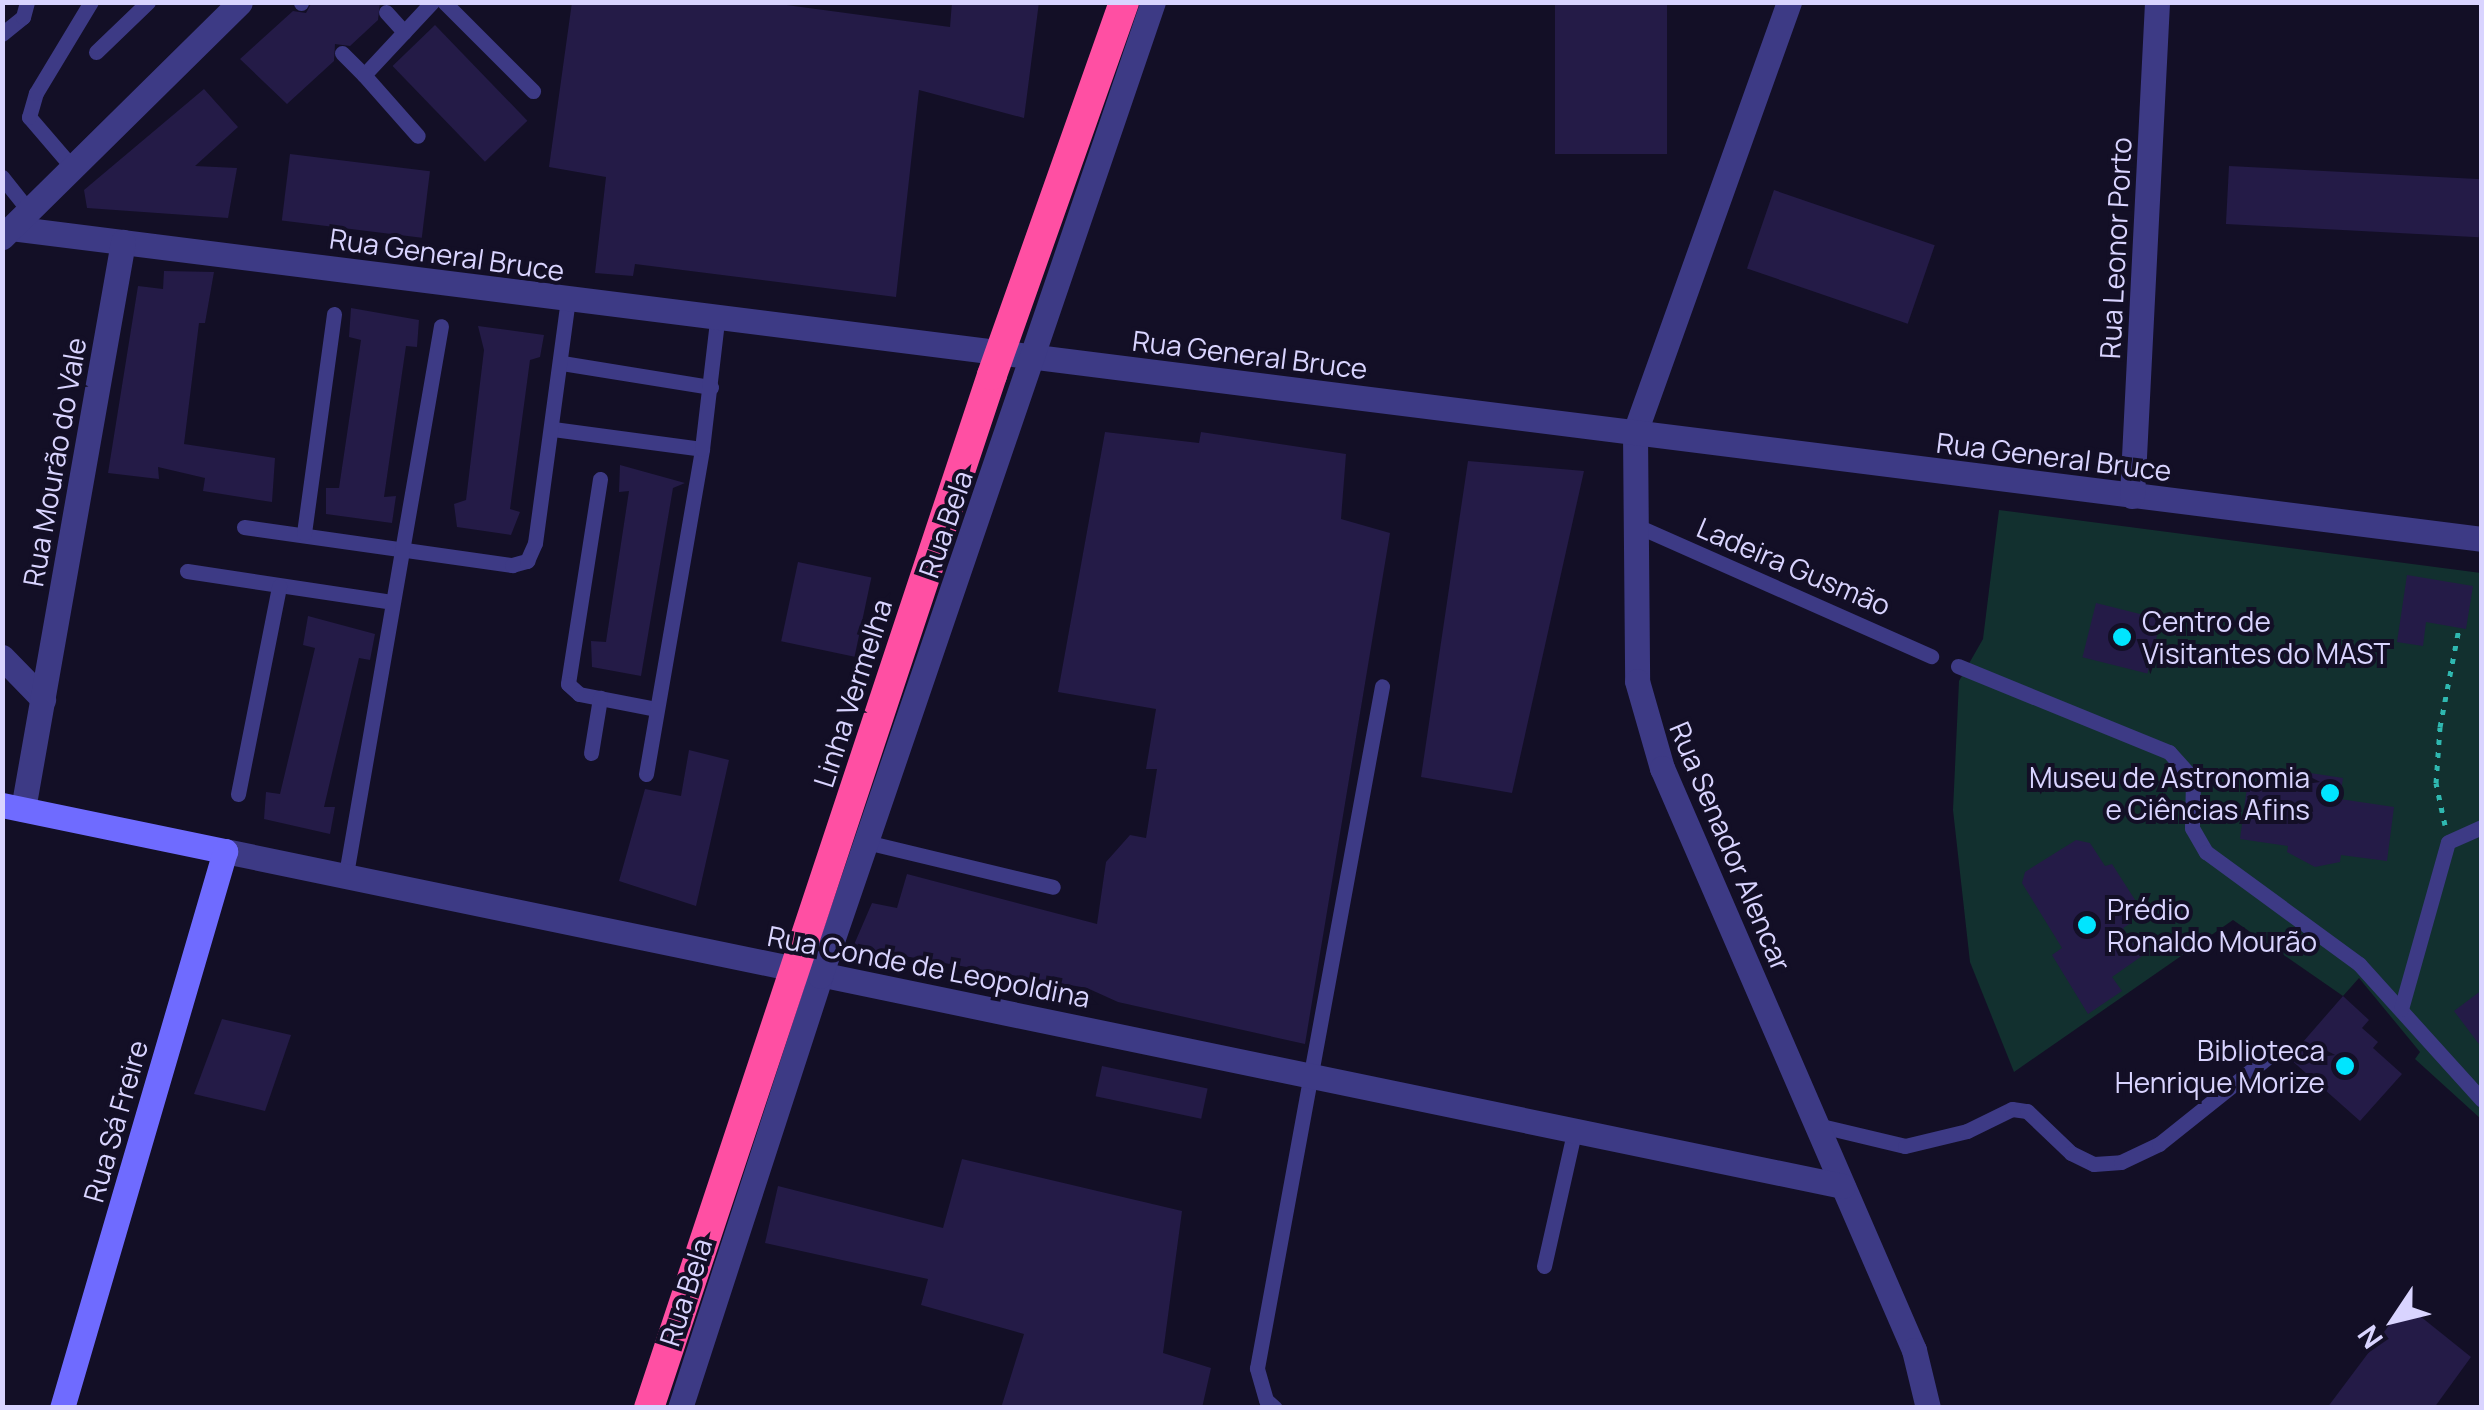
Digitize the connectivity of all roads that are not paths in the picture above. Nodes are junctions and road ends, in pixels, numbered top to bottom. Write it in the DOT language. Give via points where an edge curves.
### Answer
graph roads {
  1 [pos="27,2"];
  2 [pos="90,2"];
  3 [pos="148,2"];
  4 [pos="240,2"];
  5 [pos="432,2"];
  6 [pos="444,2"];
  7 [pos="1124,2"];
  8 [pos="1137,2"];
  9 [pos="1154,2"];
  10 [pos="1789,2"];
  11 [pos="2157,2"];
  12 [pos="386,12"];
  13 [pos="404,32"];
  14 [pos="2,34"];
  15 [pos="96,52"];
  16 [pos="342,53"];
  17 [pos="364,75"];
  18 [pos="533,91"];
  19 [pos="418,136"];
  20 [pos="72,167"];
  21 [pos="2,178"];
  22 [pos="14,225"];
  23 [pos="123,242"];
  24 [pos="568,300"];
  25 [pos="334,314"];
  26 [pos="717,321"];
  27 [pos="441,326"];
  28 [pos="1035,358"];
  29 [pos="562,363"];
  30 [pos="710,387"];
  31 [pos="553,429"];
  32 [pos="1634,433"];
  33 [pos="702,450"];
  34 [pos="600,478"];
  35 [pos="2132,496"];
  36 [pos="1635,525"];
  37 [pos="244,527"];
  38 [pos="304,532"];
  39 [pos="2482,539"];
  40 [pos="403,547"];
  41 [pos="187,571"];
  42 [pos="280,586"];
  43 [pos="392,602"];
  44 [pos="1931,656"];
  45 [pos="2,657"];
  46 [pos="1958,666"];
  47 [pos="1382,686"];
  48 [pos="600,698"];
  49 [pos="43,699"];
  50 [pos="656,710"];
  51 [pos="591,753"];
  52 [pos="646,774"];
  53 [pos="238,794"];
  54 [pos="13,807"];
  55 [pos="2482,827"];
  56 [pos="866,842"];
  57 [pos="225,851"];
  58 [pos="346,874"];
  59 [pos="1053,887"];
  60 [pos="820,976"];
  61 [pos="2401,1009"];
  62 [pos="2273,1053"];
  63 [pos="1316,1072"];
  64 [pos="2482,1100"];
  65 [pos="1817,1125"];
  66 [pos="1576,1128"];
  67 [pos="1843,1186"];
  68 [pos="1544,1266"];
  69 [pos="62,1408"];
  70 [pos="649,1408"];
  71 [pos="666,1408"];
  72 [pos="680,1408"];
  73 [pos="1275,1408"];
  74 [pos="1928,1408"];
  1 -- 14 [label="lane" via="23,17"];
  2 -- 20 [label="lane" via="36,93 29,117"];
  3 -- 15 [label="lane"];
  4 -- 20 [label="street"];
  5 -- 13 [label="lane"];
  6 -- 18 [label="lane"];
  7 -- 70 [label="highway, Linha Vermelha, bridge" via="992,375"];
  8 -- 71 [label="highway, Linha Vermelha" via="1004,374"];
  9 -- 28 [label="street, Rua Bela"];
  10 -- 32 [label="street, Rua Senador Alencar"];
  11 -- 35 [label="street, Rua Leonor Porto"];
  12 -- 13 [label="lane"];
  13 -- 17 [label="lane"];
  16 -- 17 [label="lane"];
  17 -- 19 [label="lane"];
  20 -- 22 [label="street"];
  21 -- 22 [label="lane"];
  22 -- 23 [label="street, Rua General Bruce"];
  23 -- 24 [label="street, Rua General Bruce"];
  23 -- 49 [label="street, Rua Mourão do Vale"];
  24 -- 26 [label="street, Rua General Bruce"];
  24 -- 29 [label="lane"];
  25 -- 38 [label="lane"];
  26 -- 28 [label="street, Rua General Bruce"];
  26 -- 30 [label="lane"];
  27 -- 40 [label="lane"];
  28 -- 32 [label="street, Rua General Bruce"];
  28 -- 56 [label="street, Rua Bela"];
  29 -- 30 [label="lane"];
  29 -- 31 [label="lane"];
  30 -- 33 [label="lane"];
  31 -- 33 [label="lane"];
  31 -- 40 [label="lane" via="535,544 526,561 512,565"];
  32 -- 35 [label="street, Rua General Bruce"];
  32 -- 36 [label="street, Rua Senador Alencar"];
  33 -- 50 [label="lane"];
  34 -- 48 [label="lane" via="568,684"];
  35 -- 39 [label="street, Rua General Bruce"];
  36 -- 44 [label="lane, Ladeira Gusmão"];
  36 -- 65 [label="street, Rua Senador Alencar" via="1634,634 1645,720"];
  37 -- 38 [label="lane"];
  38 -- 40 [label="lane"];
  40 -- 43 [label="lane"];
  41 -- 42 [label="lane"];
  42 -- 43 [label="lane"];
  42 -- 53 [label="lane"];
  43 -- 58 [label="lane"];
  45 -- 49 [label="street"];
  46 -- 61 [label="lane" via="2169,752 2192,779 2197,840 2237,880 2359,964"];
  47 -- 63 [label="lane"];
  48 -- 50 [label="lane"];
  48 -- 51 [label="lane"];
  49 -- 54 [label="street, Rua Mourão do Vale"];
  50 -- 52 [label="lane"];
  54 -- 57 [label="main road, Rua Conde de Leopoldina"];
  55 -- 61 [label="lane" via="2448,842"];
  56 -- 59 [label="lane"];
  56 -- 60 [label="street, Rua Bela"];
  57 -- 58 [label="street, Rua Conde de Leopoldina"];
  57 -- 69 [label="main road, Rua Sá Freire"];
  58 -- 60 [label="street, Rua Conde de Leopoldina"];
  60 -- 63 [label="street, Rua Conde de Leopoldina"];
  60 -- 72 [label="street, Rua Bela"];
  61 -- 64 [label="lane"];
  62 -- 65 [label="lane" via="2159,1144 2121,1162 2094,1164 2071,1154 2027,1111 2012,1109 1967,1131 1905,1146"];
  63 -- 66 [label="street, Rua Conde de Leopoldina"];
  63 -- 73 [label="lane" via="1257,1368"];
  65 -- 67 [label="street, Rua Senador Alencar"];
  66 -- 67 [label="street, Rua Conde de Leopoldina"];
  66 -- 68 [label="lane"];
  67 -- 74 [label="street, Rua Senador Alencar" via="1914,1350"];
}
